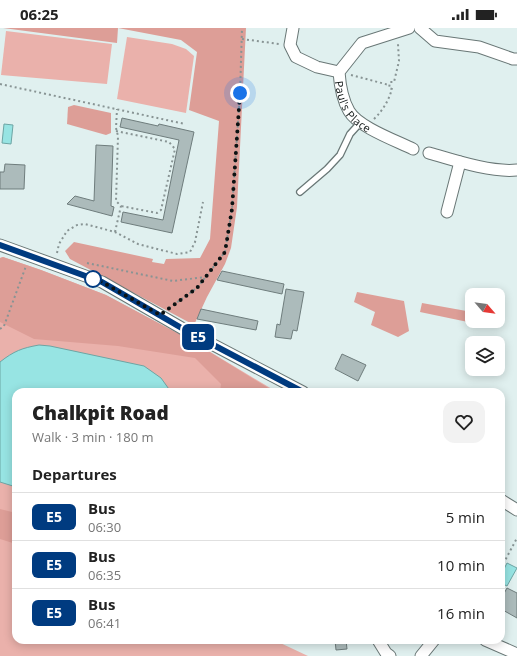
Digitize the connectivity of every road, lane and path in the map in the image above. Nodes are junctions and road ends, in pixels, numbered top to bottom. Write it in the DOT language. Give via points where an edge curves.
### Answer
graph roads {
  1 [pos="242,28"];
  2 [pos="293,28"];
  3 [pos="409,28"];
  4 [pos="420,28"];
  5 [pos="393,34"];
  6 [pos="242,39"];
  7 [pos="290,45"];
  8 [pos="517,59"];
  9 [pos="339,72"];
  10 [pos="0,84"];
  11 [pos="388,85"];
  12 [pos="117,109"];
  13 [pos="185,124"];
  14 [pos="364,125"];
  15 [pos="116,131"];
  16 [pos="413,149"];
  17 [pos="429,153"];
  18 [pos="460,162"];
  19 [pos="517,170"];
  20 [pos="300,192"];
  21 [pos="203,202"];
  22 [pos="121,206"];
  23 [pos="447,212"];
  24 [pos="115,232"];
  25 [pos="3,248"];
  26 [pos="29,256"];
  27 [pos="85,263"];
  28 [pos="53,264"];
  29 [pos="205,277"];
  30 [pos="160,315"];
  31 [pos="0,329"];
  32 [pos="295,388"];
  33 [pos="505,502"];
  34 [pos="517,510"];
  35 [pos="517,538"];
  36 [pos="505,560"];
  37 [pos="380,644"];
  38 [pos="431,644"];
  39 [pos="494,644"];
  40 [pos="517,654"];
  41 [pos="390,656"];
  42 [pos="421,656"];
  1 -- 6 [label="path"];
  2 -- 7 [label="street"];
  3 -- 5 [label="street, Paul's Place"];
  4 -- 8 [label="street" via="435,40 479,46"];
  5 -- 9 [label="street, Paul's Place" via="362,43"];
  5 -- 11 [label="path" via="399,46 399,61 394,82"];
  6 -- 7 [label="path"];
  6 -- 29 [label="path" via="232,209 225,252"];
  7 -- 9 [label="street" via="296,57 317,67"];
  9 -- 11 [label="path"];
  9 -- 14 [label="street, Paul's Place" via="341,90 350,112"];
  10 -- 12 [label="path"];
  11 -- 14 [label="path" via="392,90 384,108"];
  12 -- 13 [label="path"];
  12 -- 15 [label="path"];
  14 -- 16 [label="street, Paul's Place"];
  14 -- 20 [label="lane" via="350,134 340,155"];
  15 -- 22 [label="path" via="116,201"];
  15 -- 22 [label="path" via="169,142 175,149 161,210 158,213"];
  17 -- 18 [label="street"];
  18 -- 19 [label="street" via="506,171"];
  18 -- 23 [label="street"];
  21 -- 24 [label="path" via="195,242 190,252 177,254 138,244"];
  22 -- 24 [label="path"];
  24 -- 28 [label="path" via="85,224 77,225 67,231 59,244"];
  25 -- 26 [label="street"];
  26 -- 28 [label="street"];
  26 -- 31 [label="path" via="4,326"];
  27 -- 29 [label="path" via="173,281"];
  28 -- 30 [label="street" via="102,282"];
  29 -- 30 [label="path" via="197,288"];
  30 -- 32 [label="street"];
  33 -- 34 [label="street"];
  35 -- 36 [label="path"];
  37 -- 41 [label="street"];
  38 -- 42 [label="street"];
  39 -- 40 [label="street"];
}
